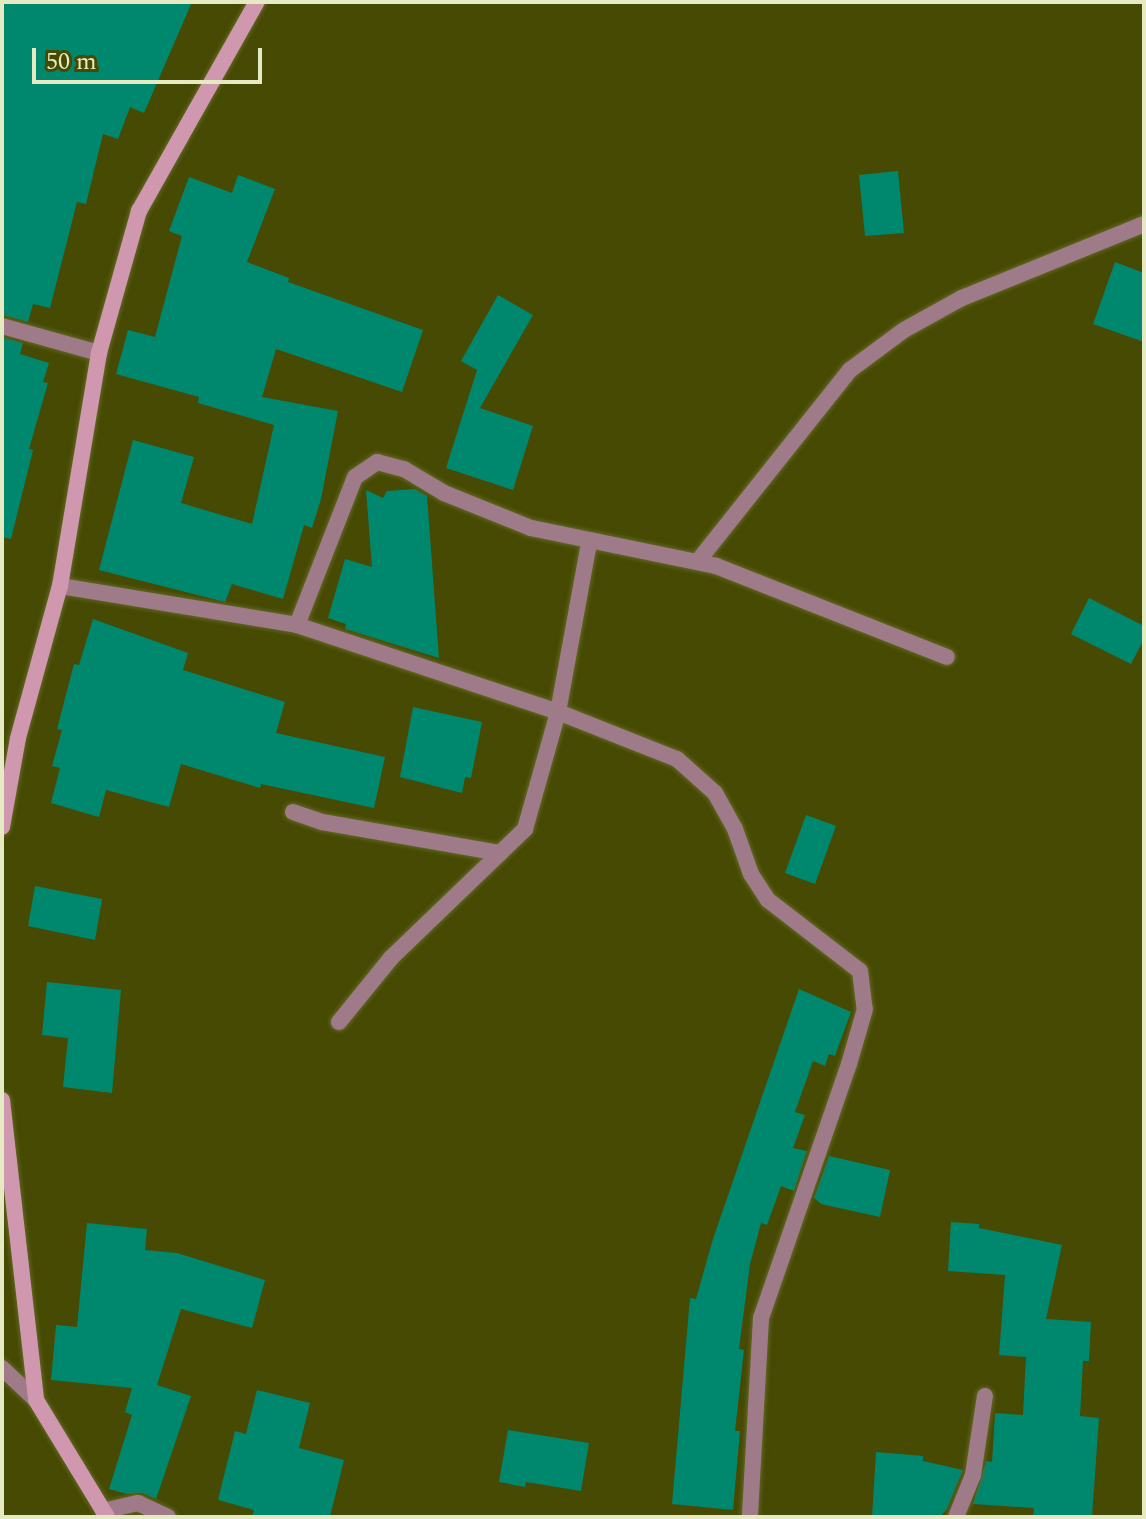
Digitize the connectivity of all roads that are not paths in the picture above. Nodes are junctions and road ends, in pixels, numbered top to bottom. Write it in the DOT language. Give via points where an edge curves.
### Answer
graph roads {
  1 [pos="257,2"];
  2 [pos="1144,224"];
  3 [pos="2,326"];
  4 [pos="99,353"];
  5 [pos="589,543"];
  6 [pos="698,561"];
  7 [pos="60,586"];
  8 [pos="297,625"];
  9 [pos="947,657"];
  10 [pos="558,712"];
  11 [pos="293,812"];
  12 [pos="2,827"];
  13 [pos="500,853"];
  14 [pos="339,1022"];
  15 [pos="2,1100"];
  16 [pos="2,1368"];
  17 [pos="985,1396"];
  18 [pos="36,1400"];
  19 [pos="105,1514"];
  20 [pos="168,1517"];
  21 [pos="750,1517"];
  22 [pos="956,1517"];
  1 -- 4 [label="main road" via="139,211"];
  2 -- 6 [label="street" via="962,298 904,330 850,370"];
  3 -- 4 [label="street"];
  4 -- 7 [label="main road"];
  5 -- 6 [label="street"];
  5 -- 8 [label="street" via="496,515 404,469 377,462 355,477"];
  5 -- 10 [label="street"];
  6 -- 9 [label="street"];
  7 -- 8 [label="street"];
  7 -- 12 [label="main road" via="18,738"];
  8 -- 10 [label="street"];
  10 -- 13 [label="street" via="525,829"];
  10 -- 21 [label="street" via="677,759 715,793 768,900 860,971 865,1009 761,1318"];
  11 -- 13 [label="street" via="322,822"];
  13 -- 14 [label="street" via="391,958"];
  15 -- 18 [label="main road"];
  16 -- 18 [label="street"];
  17 -- 22 [label="street" via="973,1475"];
  18 -- 19 [label="main road"];
  19 -- 20 [label="street" via="138,1503"];
}
